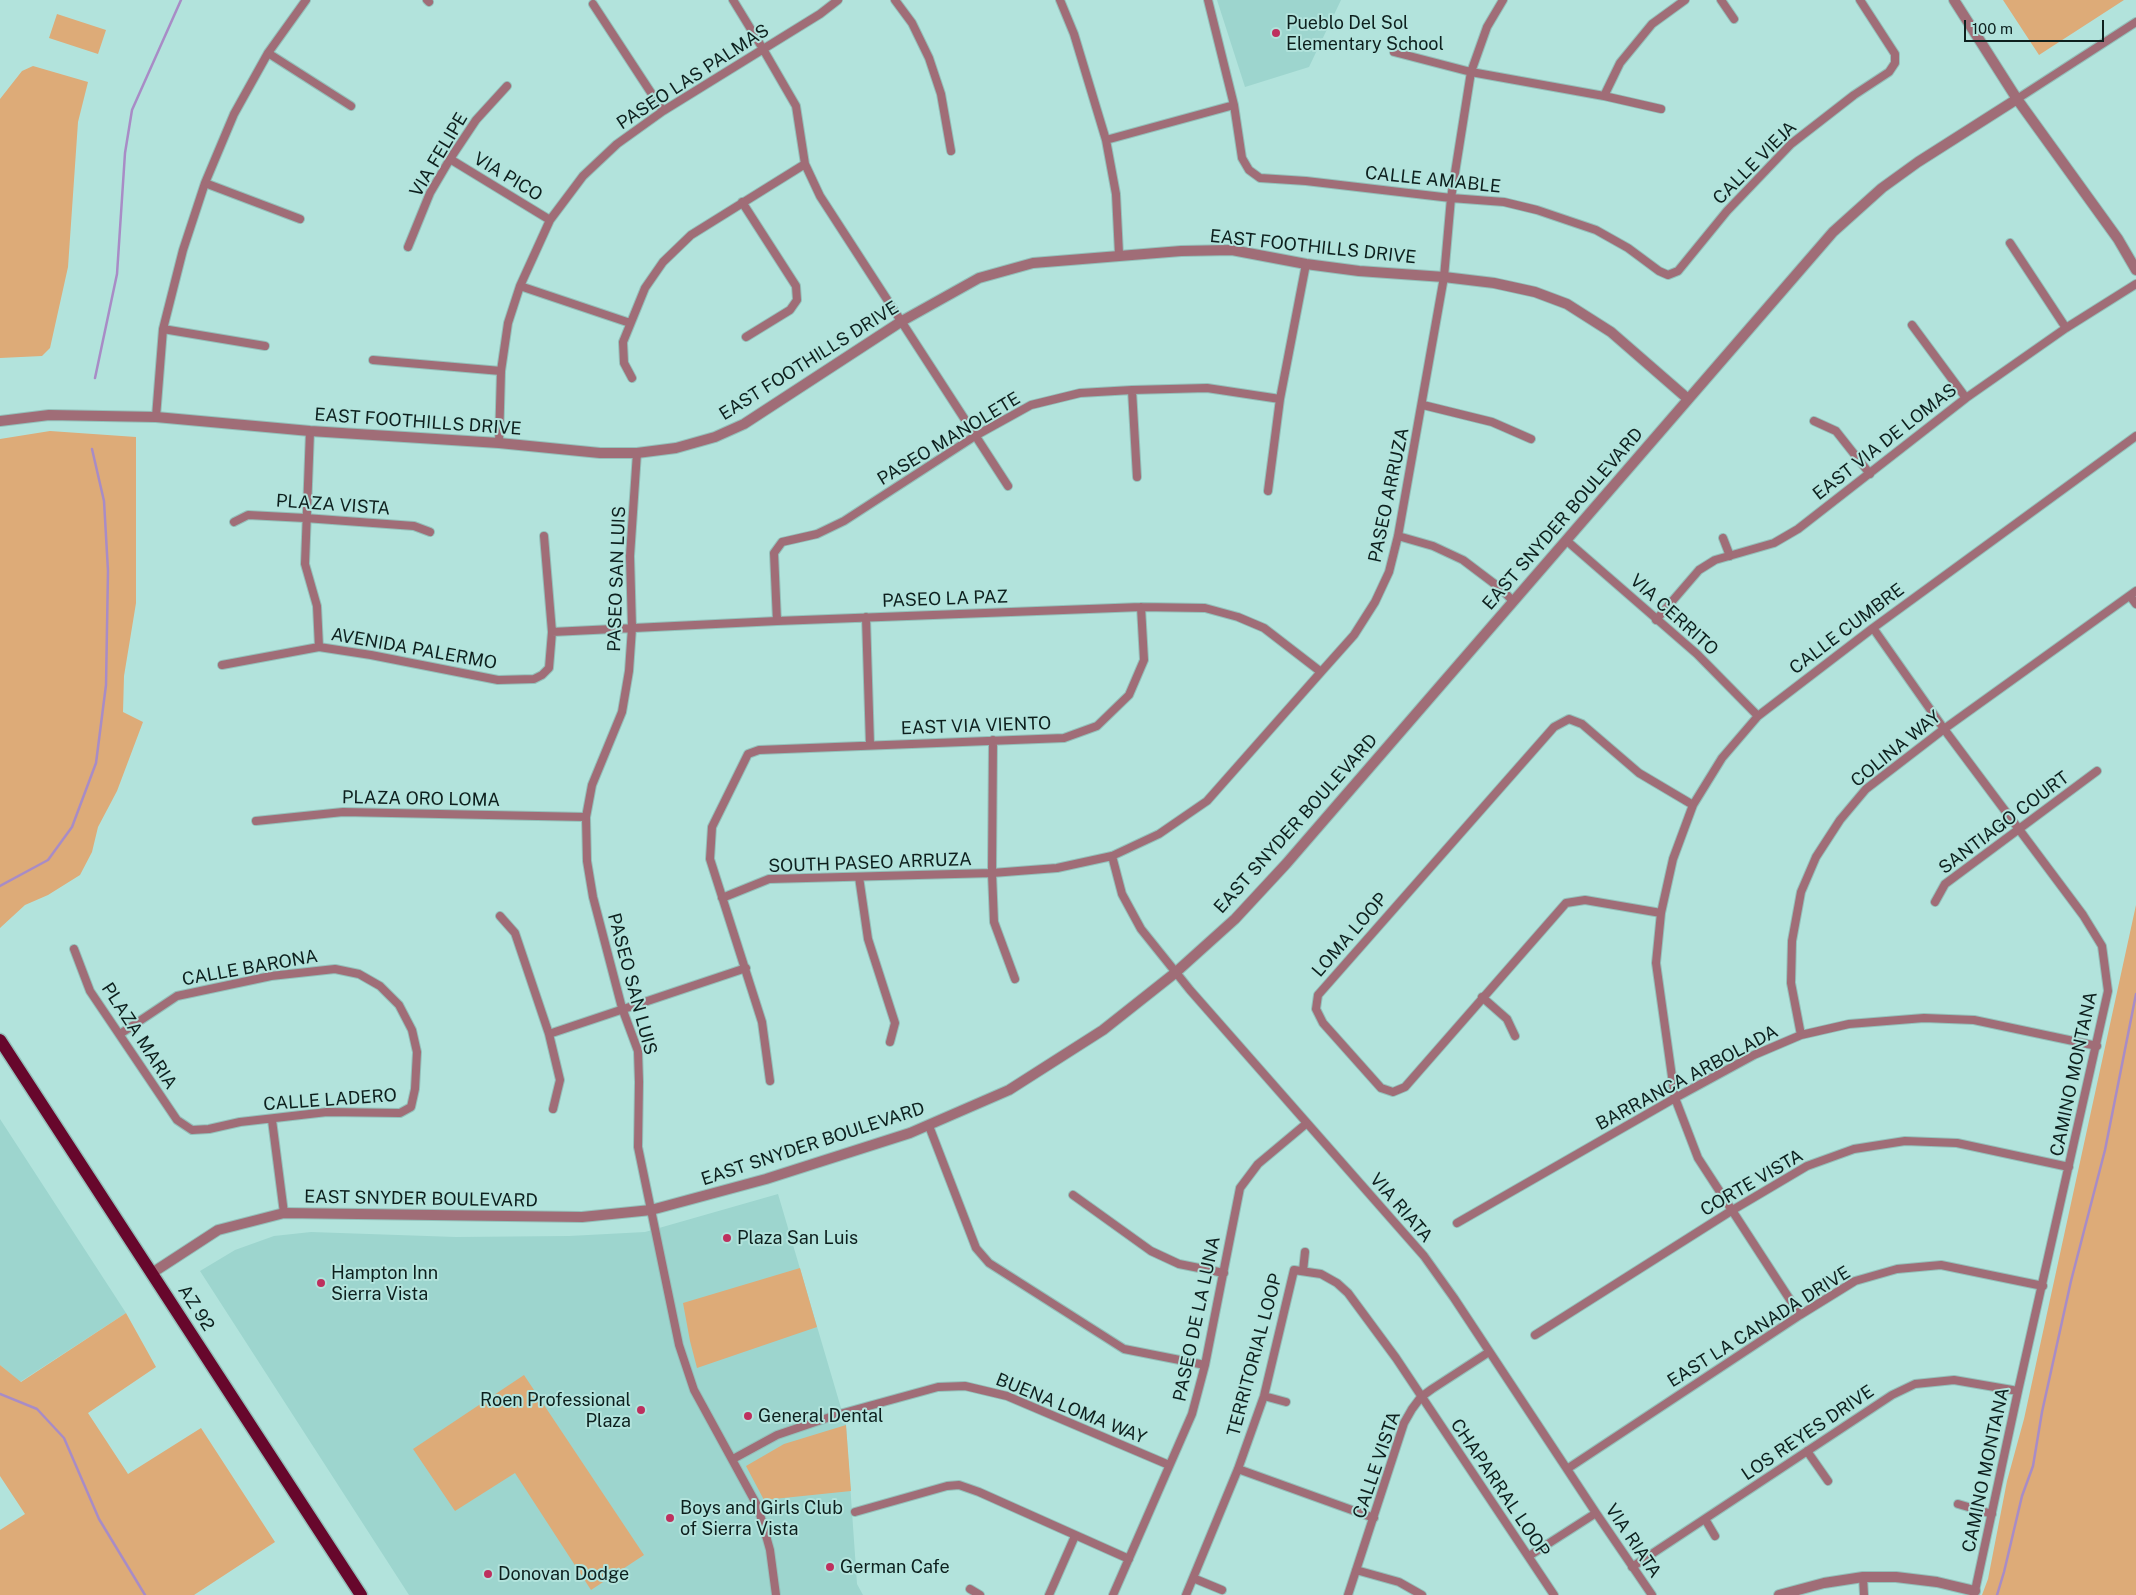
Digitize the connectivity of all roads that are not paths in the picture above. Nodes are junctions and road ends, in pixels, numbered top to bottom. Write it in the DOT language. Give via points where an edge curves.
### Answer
graph roads {
  1 [pos="306,0"];
  2 [pos="733,0"];
  3 [pos="838,0"];
  4 [pos="895,0"];
  5 [pos="1060,0"];
  6 [pos="1208,0"];
  7 [pos="1503,0"];
  8 [pos="1684,0"];
  9 [pos="1721,0"];
  10 [pos="1860,0"];
  11 [pos="1954,0"];
  12 [pos="593,4"];
  13 [pos="1734,19"];
  14 [pos="2136,22"];
  15 [pos="763,49"];
  16 [pos="1394,52"];
  17 [pos="268,53"];
  18 [pos="1471,72"];
  19 [pos="507,86"];
  20 [pos="1604,96"];
  21 [pos="2017,99"];
  22 [pos="1234,105"];
  23 [pos="351,106"];
  24 [pos="1661,109"];
  25 [pos="663,111"];
  26 [pos="1106,140"];
  27 [pos="951,151"];
  28 [pos="450,159"];
  29 [pos="805,164"];
  30 [pos="205,184"];
  31 [pos="1451,198"];
  32 [pos="742,202"];
  33 [pos="300,219"];
  34 [pos="550,220"];
  35 [pos="2010,243"];
  36 [pos="408,247"];
  37 [pos="1119,254"];
  38 [pos="1306,264"];
  39 [pos="2136,270"];
  40 [pos="1668,275"];
  41 [pos="1444,277"];
  42 [pos="2136,284"];
  43 [pos="520,286"];
  44 [pos="902,321"];
  45 [pos="630,323"];
  46 [pos="1912,325"];
  47 [pos="2066,328"];
  48 [pos="163,330"];
  49 [pos="746,337"];
  50 [pos="265,346"];
  51 [pos="373,360"];
  52 [pos="501,371"];
  53 [pos="632,378"];
  54 [pos="1132,390"];
  55 [pos="1966,398"];
  56 [pos="1280,399"];
  57 [pos="1688,399"];
  58 [pos="1422,405"];
  59 [pos="156,417"];
  60 [pos="0,421"];
  61 [pos="1814,421"];
  62 [pos="310,431"];
  63 [pos="975,436"];
  64 [pos="2136,436"];
  65 [pos="1531,439"];
  66 [pos="498,443"];
  67 [pos="638,454"];
  68 [pos="1870,474"];
  69 [pos="1137,477"];
  70 [pos="1008,486"];
  71 [pos="1268,491"];
  72 [pos="305,518"];
  73 [pos="234,522"];
  74 [pos="430,532"];
  75 [pos="544,536"];
  76 [pos="1398,536"];
  77 [pos="1723,538"];
  78 [pos="1567,541"];
  79 [pos="1730,556"];
  80 [pos="2133,593"];
  81 [pos="1513,601"];
  82 [pos="2136,604"];
  83 [pos="1141,606"];
  84 [pos="866,617"];
  85 [pos="1656,620"];
  86 [pos="777,621"];
  87 [pos="632,628"];
  88 [pos="1872,628"];
  89 [pos="552,632"];
  90 [pos="319,647"];
  91 [pos="222,666"];
  92 [pos="1321,672"];
  93 [pos="1758,716"];
  94 [pos="1944,729"];
  95 [pos="993,740"];
  96 [pos="870,746"];
  97 [pos="2097,772"];
  98 [pos="1693,805"];
  99 [pos="586,817"];
  100 [pos="256,821"];
  101 [pos="2020,829"];
  102 [pos="1112,856"];
  103 [pos="992,874"];
  104 [pos="859,877"];
  105 [pos="722,898"];
  106 [pos="1935,902"];
  107 [pos="1661,913"];
  108 [pos="500,916"];
  109 [pos="74,950"];
  110 [pos="746,968"];
  111 [pos="1176,973"];
  112 [pos="1014,979"];
  113 [pos="1482,997"];
  114 [pos="622,1008"];
  115 [pos="120,1034"];
  116 [pos="550,1034"];
  117 [pos="1801,1035"];
  118 [pos="1515,1036"];
  119 [pos="0,1040"];
  120 [pos="890,1042"];
  121 [pos="2096,1046"];
  122 [pos="770,1081"];
  123 [pos="1675,1098"];
  124 [pos="411,1107"];
  125 [pos="553,1109"];
  126 [pos="272,1120"];
  127 [pos="1307,1123"];
  128 [pos="929,1126"];
  129 [pos="192,1130"];
  130 [pos="2069,1167"];
  131 [pos="1073,1194"];
  132 [pos="652,1210"];
  133 [pos="1731,1211"];
  134 [pos="284,1213"];
  135 [pos="1457,1224"];
  136 [pos="1305,1252"];
  137 [pos="1303,1271"];
  138 [pos="1224,1272"];
  139 [pos="152,1273"];
  140 [pos="2043,1286"];
  141 [pos="1800,1315"];
  142 [pos="1535,1335"];
  143 [pos="1489,1352"];
  144 [pos="1205,1365"];
  145 [pos="2018,1391"];
  146 [pos="1264,1396"];
  147 [pos="1422,1397"];
  148 [pos="1286,1402"];
  149 [pos="1808,1451"];
  150 [pos="733,1459"];
  151 [pos="1169,1465"];
  152 [pos="1567,1469"];
  153 [pos="1238,1470"];
  154 [pos="1828,1481"];
  155 [pos="1958,1504"];
  156 [pos="855,1512"];
  157 [pos="1596,1513"];
  158 [pos="1992,1514"];
  159 [pos="1374,1518"];
  160 [pos="1705,1519"];
  161 [pos="1075,1536"];
  162 [pos="1716,1536"];
  163 [pos="1529,1556"];
  164 [pos="1129,1558"];
  165 [pos="1632,1567"];
  166 [pos="1356,1570"];
  167 [pos="1863,1577"];
  168 [pos="1193,1578"];
  169 [pos="970,1589"];
  170 [pos="1222,1590"];
  171 [pos="1976,1591"];
  172 [pos="361,1595"];
  173 [pos="776,1595"];
  174 [pos="980,1595"];
  175 [pos="1049,1595"];
  176 [pos="1113,1595"];
  177 [pos="1186,1595"];
  178 [pos="1348,1595"];
  179 [pos="1422,1595"];
  180 [pos="1554,1595"];
  181 [pos="1652,1595"];
  182 [pos="1779,1595"];
  183 [pos="1864,1595"];
  1 -- 17 [label="street"];
  2 -- 15 [label="street"];
  3 -- 15 [label="street, PASEO LAS PALMAS"];
  4 -- 27 [label="street" via="912,23 929,58 941,94"];
  5 -- 26 [label="street" via="1074,34"];
  6 -- 22 [label="street, CALLE AMABLE"];
  7 -- 18 [label="street, PASEO ARRUZA" via="1487,27"];
  8 -- 20 [label="street" via="1652,24 1620,64"];
  9 -- 13 [label="street"];
  10 -- 40 [label="street, CALLE VIEJA" via="1896,54 1890,72 1854,95 1791,144 1727,211 1678,271"];
  11 -- 21 [label="street"];
  12 -- 25 [label="street"];
  14 -- 21 [label="street, EAST SNYDER BOULEVARD"];
  15 -- 25 [label="street, PASEO LAS PALMAS"];
  15 -- 29 [label="street" via="796,106"];
  16 -- 18 [label="street"];
  17 -- 23 [label="street"];
  17 -- 30 [label="street" via="234,114"];
  18 -- 20 [label="street"];
  18 -- 31 [label="street, PASEO ARRUZA"];
  19 -- 28 [label="street, VIA FELIPE" via="476,120"];
  20 -- 24 [label="street"];
  21 -- 39 [label="street" via="2118,239"];
  21 -- 57 [label="street, EAST SNYDER BOULEVARD" via="1882,188 1833,232"];
  22 -- 26 [label="street"];
  22 -- 31 [label="street, CALLE AMABLE" via="1242,158 1249,170 1260,178"];
  25 -- 34 [label="street, PASEO LAS PALMAS" via="617,144 583,176"];
  26 -- 37 [label="street" via="1116,194"];
  28 -- 34 [label="street, VIA PICO"];
  28 -- 36 [label="street, VIA FELIPE" via="430,193"];
  29 -- 32 [label="street"];
  29 -- 44 [label="street" via="820,196"];
  30 -- 33 [label="street"];
  30 -- 48 [label="street" via="183,250"];
  31 -- 40 [label="street, CALLE AMABLE" via="1504,202 1565,218 1596,230"];
  31 -- 41 [label="street, PASEO ARRUZA"];
  32 -- 45 [label="street" via="691,235 663,262 645,288"];
  32 -- 49 [label="street" via="796,286 797,300 790,310"];
  34 -- 43 [label="street, PASEO LAS PALMAS"];
  35 -- 47 [label="street"];
  37 -- 38 [label="street, EAST FOOTHILLS DRIVE" via="1232,250"];
  37 -- 44 [label="street, EAST FOOTHILLS DRIVE" via="1033,263 979,278"];
  38 -- 41 [label="street, EAST FOOTHILLS DRIVE" via="1359,272"];
  38 -- 56 [label="street"];
  41 -- 57 [label="street, EAST FOOTHILLS DRIVE" via="1494,283 1535,292 1567,304 1611,332"];
  41 -- 58 [label="street, PASEO ARRUZA"];
  42 -- 47 [label="street, EAST VIA DE LOMAS"];
  43 -- 45 [label="street"];
  43 -- 52 [label="street, PASEO LAS PALMAS" via="508,323"];
  44 -- 63 [label="street"];
  44 -- 67 [label="street, EAST FOOTHILLS DRIVE" via="744,424 715,437"];
  45 -- 53 [label="street" via="623,342 624,363"];
  46 -- 55 [label="street"];
  47 -- 55 [label="street, EAST VIA DE LOMAS"];
  48 -- 50 [label="street"];
  48 -- 59 [label="street"];
  51 -- 52 [label="street"];
  52 -- 66 [label="street, PASEO LAS PALMAS"];
  54 -- 56 [label="street, PASEO MANOLETE" via="1207,388"];
  54 -- 63 [label="street, PASEO MANOLETE" via="1080,392 1032,405"];
  54 -- 69 [label="street"];
  55 -- 68 [label="street, EAST VIA DE LOMAS"];
  56 -- 71 [label="street"];
  57 -- 78 [label="street, EAST SNYDER BOULEVARD"];
  58 -- 65 [label="street" via="1492,422"];
  58 -- 76 [label="street, PASEO ARRUZA"];
  59 -- 60 [label="street, EAST FOOTHILLS DRIVE" via="50,414"];
  59 -- 62 [label="street, EAST FOOTHILLS DRIVE"];
  61 -- 68 [label="street" via="1836,431"];
  62 -- 66 [label="street, EAST FOOTHILLS DRIVE"];
  62 -- 72 [label="street"];
  63 -- 70 [label="street"];
  63 -- 86 [label="street, PASEO MANOLETE" via="844,522 816,534 782,542 774,553"];
  64 -- 88 [label="street, CALLE CUMBRE"];
  66 -- 67 [label="street, EAST FOOTHILLS DRIVE"];
  67 -- 87 [label="street, PASEO SAN LUIS" via="630,556"];
  68 -- 79 [label="street, EAST VIA DE LOMAS" via="1798,529 1774,543"];
  72 -- 73 [label="street, PLAZA VISTA" via="248,515"];
  72 -- 74 [label="street, PLAZA VISTA" via="414,526"];
  72 -- 90 [label="street" via="305,564 317,606"];
  75 -- 89 [label="street"];
  76 -- 81 [label="street" via="1433,546 1463,560"];
  76 -- 92 [label="street, PASEO ARRUZA" via="1389,572 1375,602 1354,635"];
  77 -- 79 [label="street"];
  78 -- 81 [label="street, EAST SNYDER BOULEVARD"];
  78 -- 85 [label="street, VIA CERRITO"];
  79 -- 85 [label="street, EAST VIA DE LOMAS" via="1715,560 1700,570"];
  80 -- 82 [label="street"];
  80 -- 94 [label="street, COLINA WAY"];
  81 -- 111 [label="street, EAST SNYDER BOULEVARD" via="1286,864 1235,919"];
  83 -- 84 [label="street, PASEO LA PAZ"];
  83 -- 92 [label="street, PASEO LA PAZ" via="1205,608 1238,617 1264,628"];
  83 -- 95 [label="street, EAST VIA VIENTO" via="1144,660 1129,695 1098,726 1064,738"];
  84 -- 86 [label="street, PASEO LA PAZ"];
  84 -- 96 [label="street"];
  85 -- 93 [label="street, VIA CERRITO" via="1697,654"];
  86 -- 87 [label="street, PASEO LA PAZ"];
  87 -- 89 [label="street, PASEO LA PAZ"];
  87 -- 99 [label="street, PASEO SAN LUIS" via="622,712 592,785"];
  88 -- 93 [label="street, CALLE CUMBRE"];
  88 -- 94 [label="street, CAMINO MONTANA"];
  89 -- 90 [label="street, AVENIDA PALERMO" via="549,668 534,679 498,680"];
  90 -- 91 [label="street, AVENIDA PALERMO"];
  92 -- 102 [label="street, PASEO ARRUZA" via="1207,801 1158,834"];
  93 -- 98 [label="street, CALLE CUMBRE" via="1722,758"];
  94 -- 101 [label="street, CAMINO MONTANA"];
  94 -- 117 [label="street, COLINA WAY" via="1866,789 1840,820 1816,857 1801,892 1792,941 1791,983"];
  95 -- 96 [label="street, EAST VIA VIENTO"];
  95 -- 103 [label="street"];
  96 -- 105 [label="street, EAST VIA VIENTO" via="759,750 748,754 712,827 710,859"];
  97 -- 101 [label="street, SANTIAGO COURT"];
  98 -- 107 [label="street, CALLE CUMBRE" via="1673,859"];
  98 -- 113 [label="street, LOMA LOOP" via="1639,773 1582,724 1569,719 1554,727 1318,995 1316,1008 1323,1023 1381,1088 1394,1092 1405,1087"];
  99 -- 100 [label="street, PLAZA ORO LOMA" via="343,812"];
  99 -- 114 [label="street, PASEO SAN LUIS" via="587,861 593,897"];
  101 -- 106 [label="street, SANTIAGO COURT" via="1945,884"];
  101 -- 121 [label="street, CAMINO MONTANA" via="2102,946 2108,991"];
  102 -- 103 [label="street, PASEO ARRUZA" via="1057,868"];
  102 -- 111 [label="street, VIA RIATA" via="1122,894 1141,930"];
  103 -- 104 [label="street, SOUTH PASEO ARRUZA"];
  103 -- 112 [label="street" via="994,922"];
  104 -- 105 [label="street, SOUTH PASEO ARRUZA" via="769,880"];
  104 -- 120 [label="street" via="868,939 895,1024"];
  105 -- 110 [label="street, EAST VIA VIENTO"];
  107 -- 113 [label="street, LOMA LOOP" via="1585,900 1566,903"];
  107 -- 123 [label="street, CALLE CUMBRE" via="1656,963"];
  108 -- 116 [label="street" via="514,933"];
  109 -- 115 [label="street, PLAZA MARIA" via="90,991"];
  110 -- 114 [label="street"];
  110 -- 122 [label="street, EAST VIA VIENTO" via="762,1022"];
  111 -- 127 [label="street, VIA RIATA"];
  111 -- 128 [label="street, EAST SNYDER BOULEVARD" via="1103,1030 1009,1090"];
  113 -- 118 [label="street" via="1507,1019"];
  114 -- 116 [label="street"];
  114 -- 132 [label="street, PASEO SAN LUIS" via="638,1051 638,1147"];
  115 -- 124 [label="street, CALLE BARONA" via="177,996 271,976 335,970 359,974 380,986 399,1005 412,1030 417,1052"];
  115 -- 129 [label="street, PLAZA MARIA" via="177,1120"];
  116 -- 125 [label="street" via="560,1080"];
  117 -- 121 [label="street, BARRANCA ARBOLADA" via="1849,1024 1924,1018 1974,1020"];
  117 -- 123 [label="street, BARRANCA ARBOLADA" via="1754,1055"];
  119 -- 139 [label="main road, AZ 92 / AZ 92"];
  121 -- 130 [label="street, CAMINO MONTANA"];
  123 -- 133 [label="street, CALLE CUMBRE" via="1698,1158"];
  123 -- 135 [label="street, BARRANCA ARBOLADA"];
  124 -- 126 [label="street, CALLE LADERO" via="400,1113 327,1112"];
  126 -- 129 [label="street, CALLE LADERO"];
  126 -- 134 [label="street"];
  127 -- 138 [label="street, PASEO DE LA LUNA" via="1258,1164 1240,1188"];
  127 -- 143 [label="street, VIA RIATA" via="1424,1256"];
  128 -- 132 [label="street, EAST SNYDER BOULEVARD" via="773,1177"];
  128 -- 144 [label="street" via="976,1248 990,1263 1124,1349"];
  130 -- 133 [label="street, CORTE VISTA" via="1957,1143 1905,1141 1854,1149 1807,1166"];
  130 -- 140 [label="street, CAMINO MONTANA"];
  131 -- 138 [label="street" via="1152,1251 1179,1264"];
  132 -- 134 [label="street, EAST SNYDER BOULEVARD" via="582,1217"];
  132 -- 150 [label="street, PASEO SAN LUIS" via="679,1345 694,1390"];
  133 -- 141 [label="street, CALLE CUMBRE"];
  133 -- 142 [label="street, CORTE VISTA"];
  134 -- 139 [label="street, EAST SNYDER BOULEVARD" via="218,1230"];
  136 -- 137 [label="street"];
  137 -- 146 [label="street, TERRITORIAL LOOP" via="1294,1270"];
  137 -- 147 [label="street, TERRITORIAL LOOP" via="1321,1274 1348,1293"];
  138 -- 144 [label="street, PASEO DE LA LUNA"];
  139 -- 172 [label="main road, AZ 92 / AZ 92"];
  140 -- 141 [label="street, EAST LA CANADA DRIVE" via="1942,1265 1898,1269 1855,1281"];
  140 -- 145 [label="street, CAMINO MONTANA"];
  141 -- 152 [label="street, EAST LA CANADA DRIVE"];
  143 -- 147 [label="street, CALLE VISTA"];
  143 -- 152 [label="street, VIA RIATA"];
  144 -- 151 [label="street, PASEO DE LA LUNA" via="1192,1414"];
  145 -- 149 [label="street, LOS REYES DRIVE" via="1954,1380 1915,1384 1892,1395"];
  145 -- 158 [label="street, CAMINO MONTANA"];
  146 -- 148 [label="street"];
  146 -- 153 [label="street, TERRITORIAL LOOP"];
  147 -- 159 [label="street, CALLE VISTA" via="1404,1423"];
  147 -- 163 [label="street, CHAPARRAL LOOP"];
  149 -- 154 [label="street"];
  149 -- 160 [label="street, LOS REYES DRIVE"];
  150 -- 151 [label="street, BUENA LOMA WAY" via="777,1435 836,1415 938,1387 965,1386 1007,1396"];
  150 -- 173 [label="street, PASEO SAN LUIS" via="758,1506 770,1550"];
  151 -- 164 [label="street, PASEO DE LA LUNA"];
  152 -- 157 [label="street, VIA RIATA"];
  153 -- 159 [label="street"];
  153 -- 168 [label="street, TERRITORIAL LOOP"];
  155 -- 158 [label="street"];
  156 -- 161 [label="street" via="959,1485"];
  157 -- 163 [label="street"];
  157 -- 165 [label="street, VIA RIATA"];
  158 -- 171 [label="street, CAMINO MONTANA"];
  159 -- 166 [label="street, CALLE VISTA"];
  160 -- 162 [label="street"];
  160 -- 165 [label="street, LOS REYES DRIVE"];
  161 -- 164 [label="street"];
  161 -- 175 [label="street"];
  163 -- 180 [label="street, CHAPARRAL LOOP"];
  164 -- 176 [label="street, PASEO DE LA LUNA"];
  165 -- 181 [label="street, VIA RIATA"];
  166 -- 178 [label="street, CALLE VISTA"];
  166 -- 179 [label="street" via="1399,1582"];
  167 -- 171 [label="street" via="1937,1582"];
  167 -- 182 [label="street"];
  167 -- 183 [label="street"];
  168 -- 170 [label="street"];
  168 -- 177 [label="street, TERRITORIAL LOOP"];
  169 -- 174 [label="street"];
}
